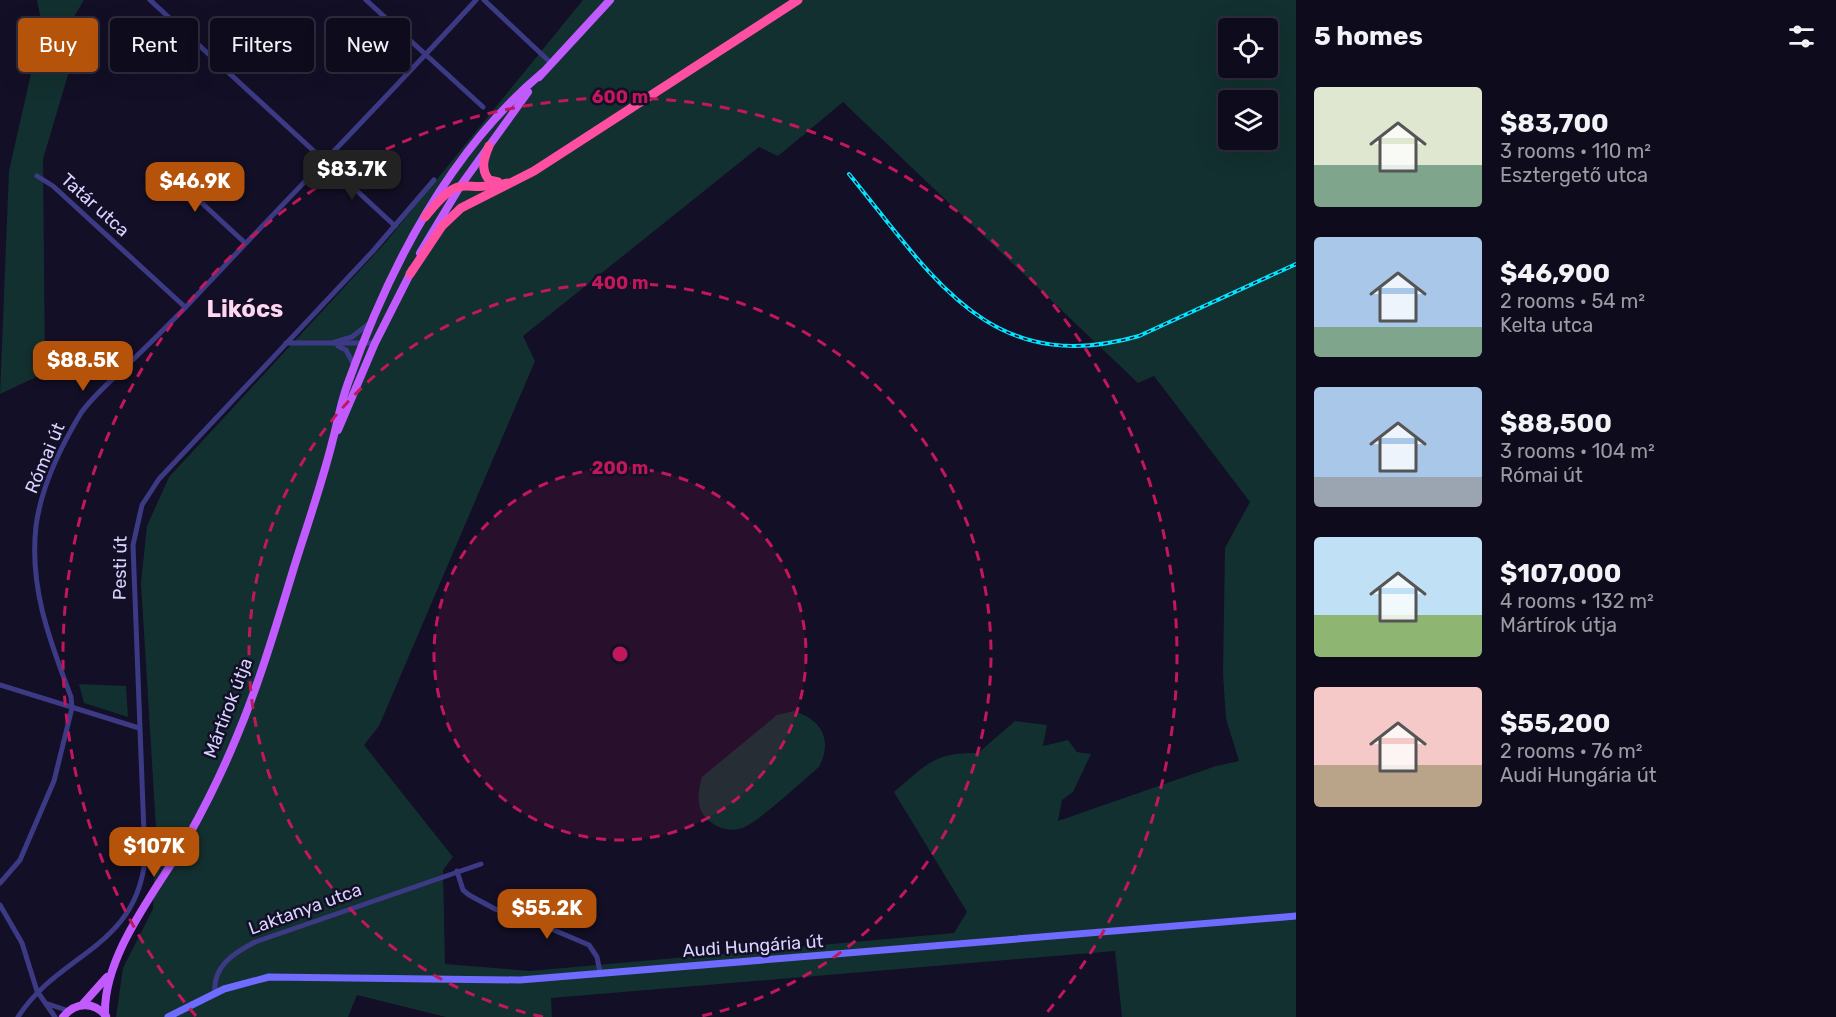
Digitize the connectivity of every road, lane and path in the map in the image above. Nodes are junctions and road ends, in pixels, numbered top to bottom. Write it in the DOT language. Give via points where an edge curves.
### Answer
graph roads {
  1 [pos="150,0"];
  2 [pos="366,0"];
  3 [pos="476,0"];
  4 [pos="484,0"];
  5 [pos="610,0"];
  6 [pos="798,0"];
  7 [pos="425,55"];
  8 [pos="551,63"];
  9 [pos="542,73"];
  10 [pos="483,107"];
  11 [pos="489,146"];
  12 [pos="325,160"];
  13 [pos="163,167"];
  14 [pos="38,176"];
  15 [pos="434,180"];
  16 [pos="513,182"];
  17 [pos="461,185"];
  18 [pos="425,218"];
  19 [pos="395,226"];
  20 [pos="244,242"];
  21 [pos="410,274"];
  22 [pos="185,308"];
  23 [pos="374,319"];
  24 [pos="328,343"];
  25 [pos="375,343"];
  26 [pos="286,344"];
  27 [pos="363,344"];
  28 [pos="354,365"];
  29 [pos="334,438"];
  30 [pos="0,685"];
  31 [pos="72,708"];
  32 [pos="139,728"];
  33 [pos="481,864"];
  34 [pos="457,871"];
  35 [pos="0,883"];
  36 [pos="0,905"];
  37 [pos="1296,916"];
  38 [pos="111,971"];
  39 [pos="600,972"];
  40 [pos="37,990"];
  41 [pos="214,994"];
  42 [pos="48,1004"];
  43 [pos="82,1005"];
  44 [pos="66,1014"];
  45 [pos="105,1016"];
  46 [pos="18,1017"];
  47 [pos="55,1017"];
  48 [pos="168,1017"];
  1 -- 12 [label="street"];
  2 -- 7 [label="street"];
  3 -- 7 [label="street, Római út"];
  4 -- 8 [label="street"];
  5 -- 8 [label="main road"];
  6 -- 16 [label="highway"];
  7 -- 10 [label="street"];
  7 -- 12 [label="street, Római út"];
  8 -- 9 [label="main road"];
  9 -- 11 [label="main road"];
  9 -- 18 [label="main road" via="456,168"];
  11 -- 16 [label="highway" via="483,162 487,178"];
  11 -- 17 [label="main road"];
  12 -- 19 [label="street"];
  12 -- 20 [label="street, Római út"];
  13 -- 20 [label="street"];
  14 -- 22 [label="street, Tatár utca"];
  15 -- 19 [label="street, Pesti út"];
  16 -- 17 [label="highway"];
  16 -- 21 [label="highway" via="451,216"];
  17 -- 18 [label="highway" via="448,190"];
  17 -- 21 [label="main road"];
  18 -- 23 [label="main road" via="392,276"];
  19 -- 26 [label="street, Pesti út"];
  20 -- 22 [label="street, Római út"];
  21 -- 25 [label="main road"];
  22 -- 31 [label="street, Római út" via="82,411 64,444 43,499 35,543 38,597"];
  23 -- 24 [label="street" via="352,337"];
  23 -- 27 [label="main road"];
  24 -- 26 [label="street"];
  24 -- 27 [label="street"];
  24 -- 28 [label="street" via="346,350"];
  25 -- 27 [label="street"];
  25 -- 29 [label="main road"];
  26 -- 32 [label="street, Pesti út" via="174,462 142,505 133,545"];
  27 -- 28 [label="main road"];
  28 -- 29 [label="main road"];
  29 -- 38 [label="main road, Mártírok útja" via="262,670 237,737 199,817"];
  30 -- 31 [label="street"];
  31 -- 32 [label="street"];
  31 -- 35 [label="street, Római út" via="43,809 20,860"];
  32 -- 40 [label="street, Pesti út" via="145,860 136,899 113,931"];
  33 -- 34 [label="street, Laktanya utca"];
  34 -- 39 [label="street" via="463,890 469,895 589,945"];
  34 -- 41 [label="street, Laktanya utca" via="255,942 226,960"];
  36 -- 40 [label="street" via="22,943"];
  37 -- 39 [label="street, Audi Hungária út"];
  38 -- 43 [label="main road, Mártírok útja"];
  38 -- 45 [label="main road, Mártírok útja"];
  39 -- 41 [label="street, Audi Hungária út" via="493,981 285,976 253,980"];
  40 -- 42 [label="street"];
  40 -- 46 [label="street, Pesti út"];
  41 -- 48 [label="street"];
  42 -- 44 [label="street"];
  42 -- 47 [label="street"];
  43 -- 44 [label="main road, Mártírok útja"];
  43 -- 45 [label="main road, Mártírok útja" via="97,1008"];
}
